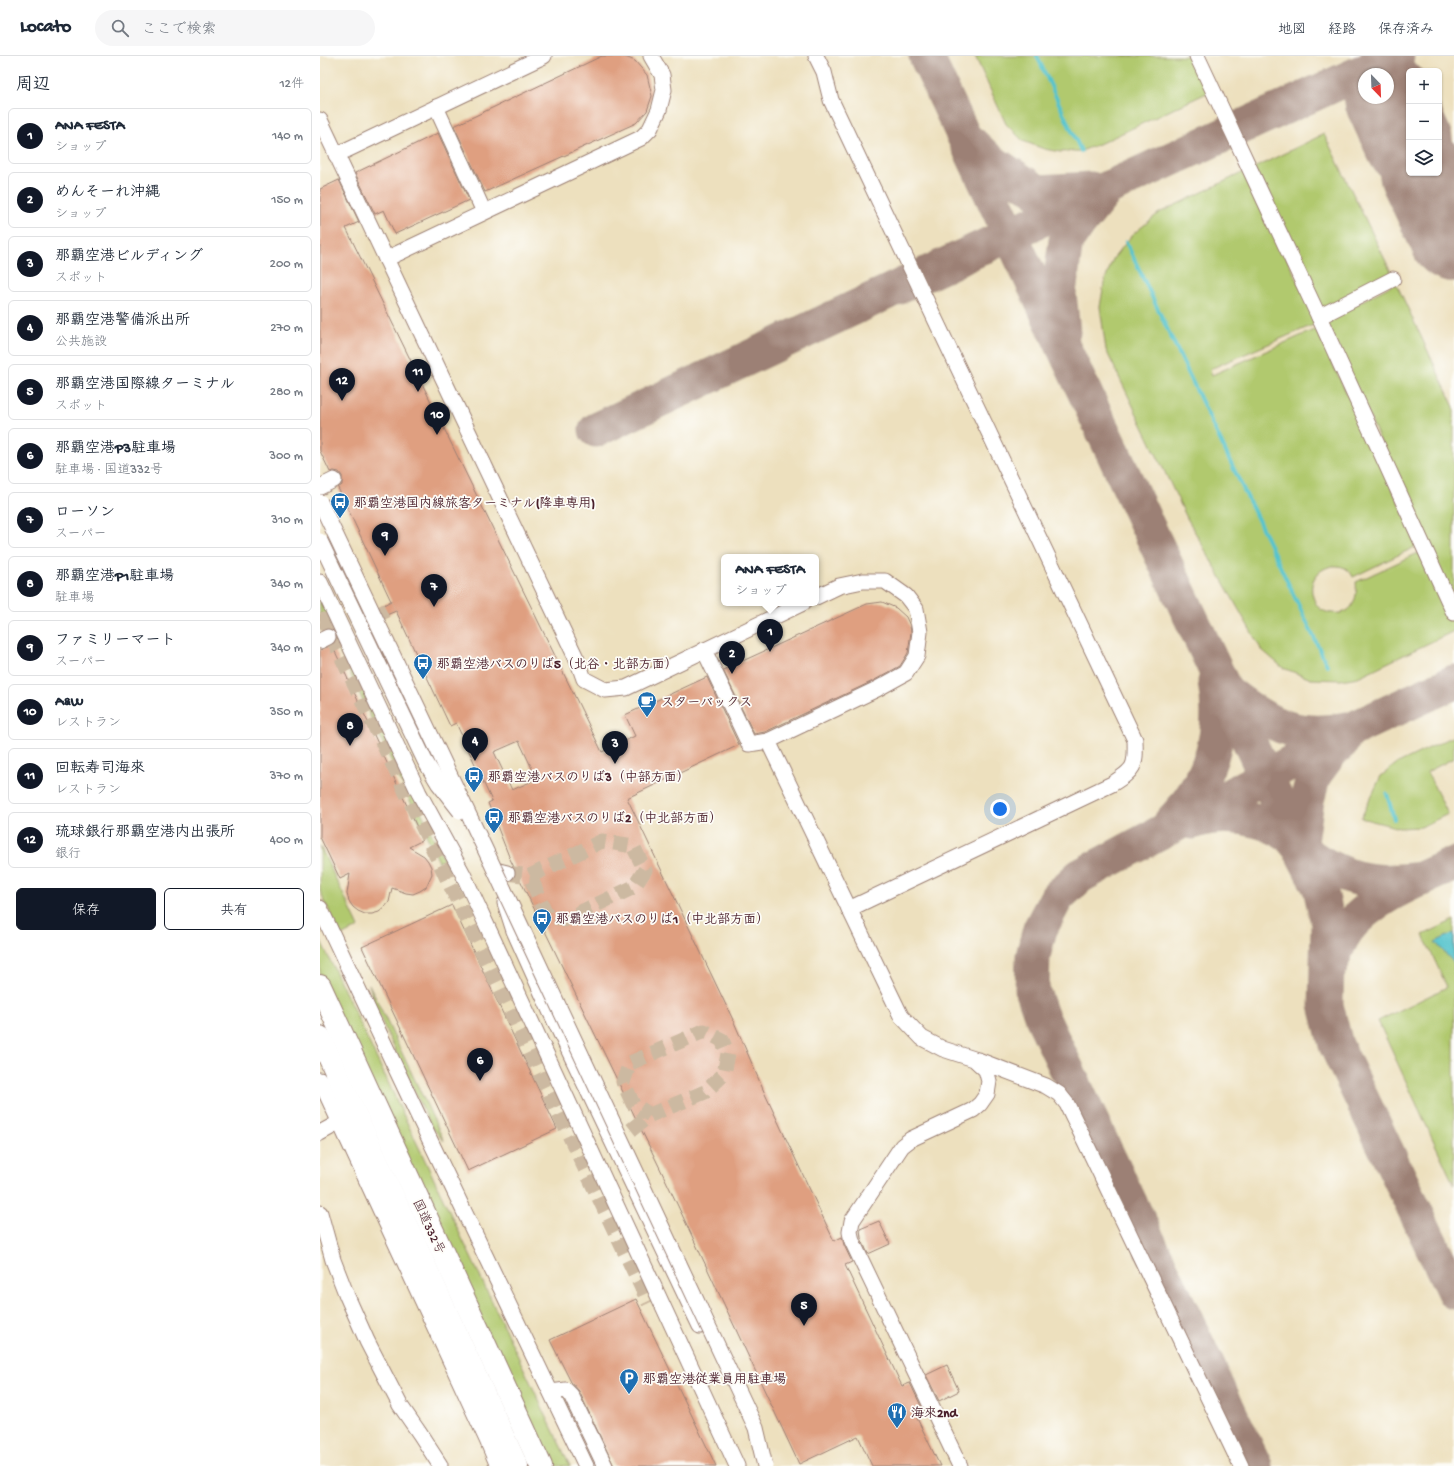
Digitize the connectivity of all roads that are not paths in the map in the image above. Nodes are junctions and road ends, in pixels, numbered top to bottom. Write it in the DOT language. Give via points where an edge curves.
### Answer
graph roads {
  1 [pos="544,56"];
  2 [pos="651,56"];
  3 [pos="816,56"];
  4 [pos="1197,56"];
  5 [pos="436,107"];
  6 [pos="320,120"];
  7 [pos="336,155"];
  8 [pos="484,212"];
  9 [pos="386,259"];
  10 [pos="1393,279"];
  11 [pos="1319,317"];
  12 [pos="334,480"];
  13 [pos="320,487"];
  14 [pos="320,493"];
  15 [pos="320,502"];
  16 [pos="320,541"];
  17 [pos="320,582"];
  18 [pos="819,596"];
  19 [pos="797,606"];
  20 [pos="1454,613"];
  21 [pos="704,650"];
  22 [pos="768,741"];
  23 [pos="484,847"];
  24 [pos="320,908"];
  25 [pos="849,909"];
  26 [pos="320,986"];
  27 [pos="320,1037"];
  28 [pos="974,1059"];
  29 [pos="320,1080"];
  30 [pos="340,1122"];
  31 [pos="320,1133"];
  32 [pos="320,1213"];
  33 [pos="551,1392"];
  34 [pos="440,1465"];
  35 [pos="498,1466"];
  36 [pos="517,1466"];
  37 [pos="541,1466"];
  38 [pos="586,1466"];
  39 [pos="605,1466"];
  40 [pos="736,1466"];
  41 [pos="766,1466"];
  42 [pos="960,1466"];
  43 [pos="1241,1466"];
  1 -- 5 [label="street"];
  2 -- 8 [label="street" via="662,75 664,90 653,123 641,138"];
  3 -- 25 [label="street" via="824,72 831,100 1135,740 1136,758 1129,772 1112,784"];
  4 -- 11 [label="street"];
  5 -- 7 [label="street"];
  5 -- 8 [label="street"];
  6 -- 7 [label="street"];
  7 -- 9 [label="street"];
  8 -- 9 [label="street"];
  9 -- 21 [label="street" via="584,678 605,690 626,688"];
  10 -- 11 [label="street"];
  11 -- 20 [label="street"];
  12 -- 13 [label="street"];
  14 -- 41 [label="street" via="476,816 501,871 514,931"];
  15 -- 23 [label="street, bridge"];
  16 -- 23 [label="street, bridge" via="425,761"];
  17 -- 40 [label="street" via="419,793 463,874"];
  18 -- 22 [label="street" via="839,586 864,581 884,581 906,596 916,609 920,632 917,656 906,673"];
  19 -- 21 [label="street"];
  21 -- 22 [label="street" via="749,744"];
  22 -- 25 [label="street"];
  23 -- 41 [label="street, bridge" via="756,1428"];
  24 -- 33 [label="street"];
  25 -- 28 [label="street" via="901,1016 922,1038 943,1049"];
  26 -- 37 [label="highway, 国道332号"];
  27 -- 36 [label="highway, 国道332号"];
  28 -- 42 [label="street" via="986,1070 989,1080 987,1094 980,1104 902,1146 852,1221 850,1232 852,1241"];
  28 -- 43 [label="street" via="1046,1086 1059,1094 1067,1104"];
  29 -- 30 [label="street"];
  30 -- 31 [label="street"];
  30 -- 35 [label="street"];
  32 -- 34 [label="street" via="333,1260 367,1342 400,1405"];
  33 -- 38 [label="street"];
  33 -- 39 [label="street" via="566,1390 571,1395"];
}
